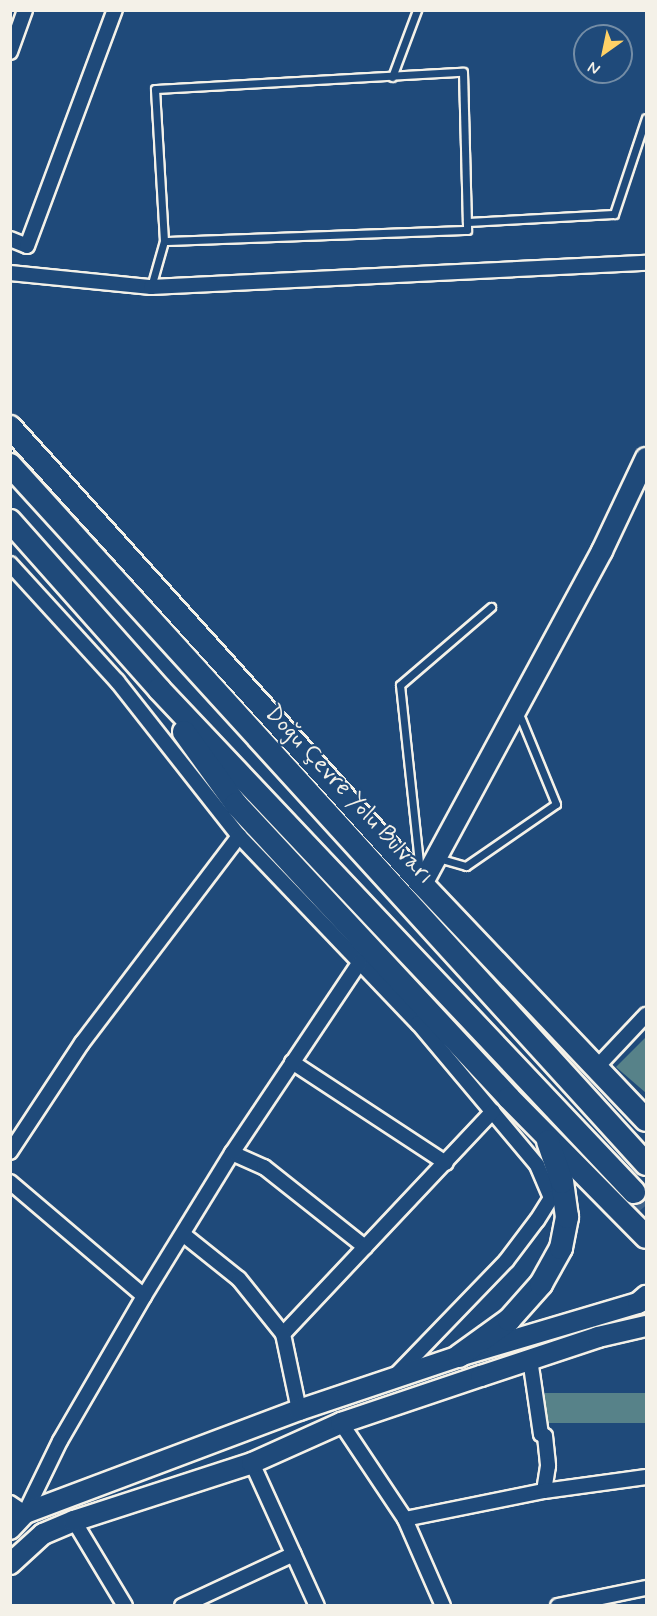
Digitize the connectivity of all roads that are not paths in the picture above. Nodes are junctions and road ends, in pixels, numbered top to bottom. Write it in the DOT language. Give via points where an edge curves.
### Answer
graph roads {
  1 [pos="25,10"];
  2 [pos="115,10"];
  3 [pos="417,10"];
  4 [pos="10,52"];
  5 [pos="392,77"];
  6 [pos="646,118"];
  7 [pos="466,222"];
  8 [pos="10,239"];
  9 [pos="164,241"];
  10 [pos="646,263"];
  11 [pos="10,273"];
  12 [pos="151,287"];
  13 [pos="10,427"];
  14 [pos="646,458"];
  15 [pos="10,465"];
  16 [pos="10,521"];
  17 [pos="10,564"];
  18 [pos="491,607"];
  19 [pos="117,681"];
  20 [pos="159,689"];
  21 [pos="516,709"];
  22 [pos="236,804"];
  23 [pos="239,836"];
  24 [pos="436,858"];
  25 [pos="422,884"];
  26 [pos="360,962"];
  27 [pos="646,1016"];
  28 [pos="292,1062"];
  29 [pos="596,1068"];
  30 [pos="494,1111"];
  31 [pos="646,1120"];
  32 [pos="547,1136"];
  33 [pos="10,1152"];
  34 [pos="232,1153"];
  35 [pos="446,1163"];
  36 [pos="646,1164"];
  37 [pos="10,1182"];
  38 [pos="636,1206"];
  39 [pos="184,1235"];
  40 [pos="646,1237"];
  41 [pos="365,1247"];
  42 [pos="144,1296"];
  43 [pos="646,1296"];
  44 [pos="646,1326"];
  45 [pos="283,1334"];
  46 [pos="459,1356"];
  47 [pos="530,1359"];
  48 [pos="392,1378"];
  49 [pos="299,1410"];
  50 [pos="341,1423"];
  51 [pos="252,1463"];
  52 [pos="646,1478"];
  53 [pos="544,1491"];
  54 [pos="18,1508"];
  55 [pos="405,1519"];
  56 [pos="74,1521"];
  57 [pos="10,1529"];
  58 [pos="294,1554"];
  59 [pos="10,1564"];
  60 [pos="646,1588"];
  61 [pos="125,1605"];
  62 [pos="182,1605"];
  63 [pos="317,1605"];
  64 [pos="443,1605"];
  65 [pos="558,1605"];
  1 -- 4 [label="street"];
  2 -- 8 [label="street" via="27,246"];
  3 -- 5 [label="lane"];
  5 -- 7 [label="lane" via="463,72"];
  5 -- 9 [label="lane" via="155,89"];
  6 -- 7 [label="lane" via="614,214"];
  7 -- 9 [label="lane" via="467,230"];
  9 -- 12 [label="lane"];
  10 -- 12 [label="street"];
  11 -- 12 [label="street"];
  13 -- 25 [label="highway"];
  14 -- 21 [label="main road" via="602,551"];
  15 -- 36 [label="highway, Doğu Çevre Yolu Bulvarı"];
  16 -- 20 [label="highway"];
  17 -- 19 [label="street"];
  18 -- 25 [label="lane" via="400,686"];
  19 -- 22 [label="street"];
  19 -- 23 [label="street"];
  20 -- 22 [label="highway" via="192,745"];
  20 -- 38 [label="highway"];
  21 -- 24 [label="main road"];
  21 -- 24 [label="lane" via="556,804 466,866"];
  22 -- 32 [label="highway"];
  23 -- 26 [label="street"];
  23 -- 33 [label="street" via="82,1043"];
  24 -- 25 [label="main road"];
  25 -- 29 [label="highway"];
  26 -- 28 [label="street"];
  26 -- 30 [label="street"];
  27 -- 29 [label="street"];
  28 -- 34 [label="street"];
  28 -- 35 [label="street"];
  29 -- 31 [label="highway"];
  30 -- 35 [label="street"];
  30 -- 48 [label="street" via="537,1165 551,1198 506,1261"];
  32 -- 38 [label="highway"];
  32 -- 46 [label="highway" via="562,1182 567,1217 561,1248 541,1284 509,1320"];
  34 -- 39 [label="street"];
  34 -- 41 [label="street" via="264,1167"];
  35 -- 41 [label="street"];
  37 -- 42 [label="street"];
  38 -- 40 [label="highway"];
  39 -- 42 [label="street"];
  39 -- 45 [label="street" via="239,1279"];
  41 -- 45 [label="street"];
  42 -- 54 [label="street"];
  43 -- 46 [label="main road" via="638,1303"];
  44 -- 47 [label="main road"];
  45 -- 49 [label="street"];
  46 -- 48 [label="main road"];
  47 -- 50 [label="main road"];
  47 -- 53 [label="street" via="549,1466"];
  48 -- 49 [label="main road"];
  49 -- 54 [label="main road"];
  50 -- 51 [label="main road"];
  50 -- 55 [label="street"];
  51 -- 56 [label="main road"];
  51 -- 58 [label="street"];
  52 -- 53 [label="street"];
  53 -- 55 [label="street"];
  54 -- 57 [label="main road"];
  55 -- 64 [label="street"];
  56 -- 59 [label="main road" via="43,1534"];
  56 -- 61 [label="street"];
  58 -- 62 [label="street"];
  58 -- 63 [label="street"];
  60 -- 65 [label="street"];
}
